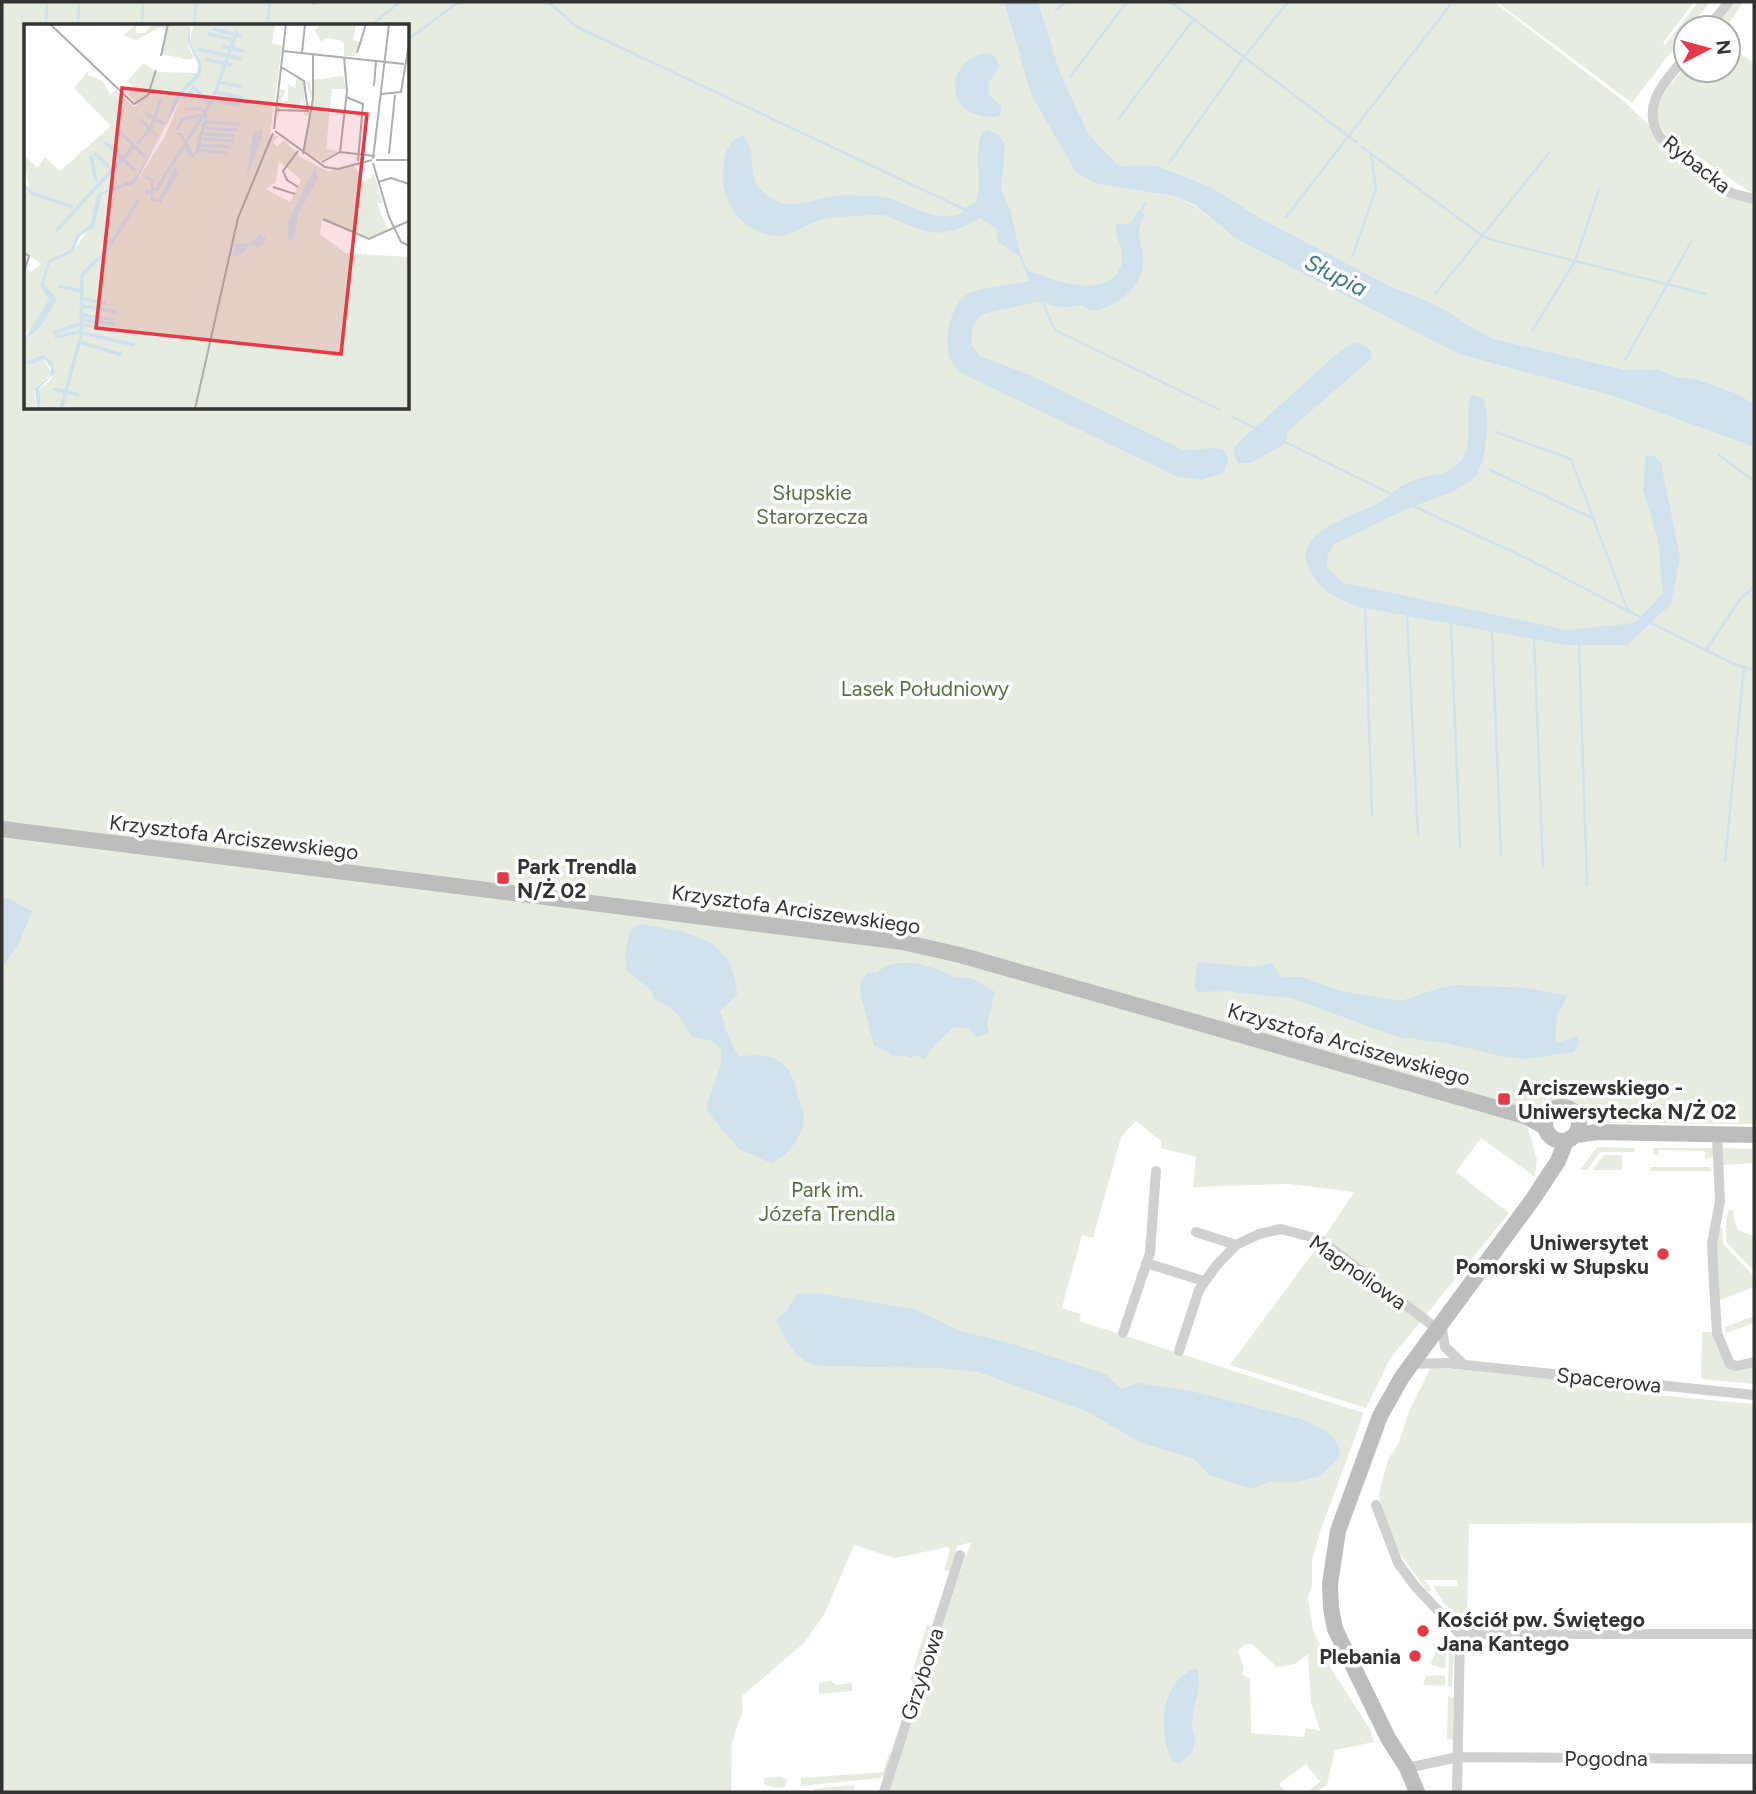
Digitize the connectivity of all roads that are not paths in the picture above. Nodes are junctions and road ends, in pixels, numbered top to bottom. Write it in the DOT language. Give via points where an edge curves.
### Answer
graph roads {
  1 [pos="1672,74"];
  2 [pos="1754,200"];
  3 [pos="2,829"];
  4 [pos="1561,1129"];
  5 [pos="1717,1135"];
  6 [pos="1754,1135"];
  7 [pos="1156,1171"];
  8 [pos="1196,1232"];
  9 [pos="1236,1245"];
  10 [pos="1146,1263"];
  11 [pos="1204,1281"];
  12 [pos="1438,1325"];
  13 [pos="1122,1333"];
  14 [pos="1179,1351"];
  15 [pos="1754,1362"];
  16 [pos="1410,1364"];
  17 [pos="1463,1364"];
  18 [pos="1754,1395"];
  19 [pos="1376,1505"];
  20 [pos="960,1555"];
  21 [pos="1460,1634"];
  22 [pos="1754,1634"];
  23 [pos="1393,1748"];
  24 [pos="1458,1757"];
  25 [pos="1754,1759"];
  26 [pos="1407,1768"];
  27 [pos="884,1792"];
  28 [pos="1408,1792"];
  29 [pos="1417,1792"];
  30 [pos="1457,1792"];
  1 -- 2 [label="street, Rybacka" via="1658,93 1653,127 1731,193"];
  3 -- 4 [label="street, Krzysztofa Arciszewskiego" via="902,942"];
  4 -- 5 [label="street, Krzysztofa Arciszewskiego"];
  4 -- 12 [label="street" via="1558,1161"];
  5 -- 6 [label="street, Krzysztofa Arciszewskiego"];
  5 -- 15 [label="street" via="1720,1201 1712,1251 1717,1334 1730,1364"];
  7 -- 10 [label="street"];
  8 -- 9 [label="street"];
  9 -- 11 [label="street, Magnoliowa"];
  9 -- 12 [label="street, Magnoliowa" via="1281,1229 1319,1239"];
  10 -- 11 [label="street"];
  10 -- 13 [label="street"];
  11 -- 14 [label="street, Magnoliowa"];
  12 -- 16 [label="street"];
  12 -- 17 [label="street" via="1445,1347"];
  16 -- 17 [label="street, Spacerowa"];
  16 -- 23 [label="street" via="1380,1416 1351,1495 1338,1531 1330,1584 1340,1642"];
  17 -- 18 [label="street, Spacerowa"];
  19 -- 21 [label="street" via="1404,1573"];
  20 -- 27 [label="street, Grzybowa"];
  21 -- 22 [label="street"];
  21 -- 24 [label="street"];
  23 -- 26 [label="street"];
  23 -- 28 [label="street"];
  24 -- 25 [label="street, Pogodna"];
  24 -- 26 [label="street, Pogodna"];
  24 -- 30 [label="street"];
  26 -- 29 [label="street"];
}
